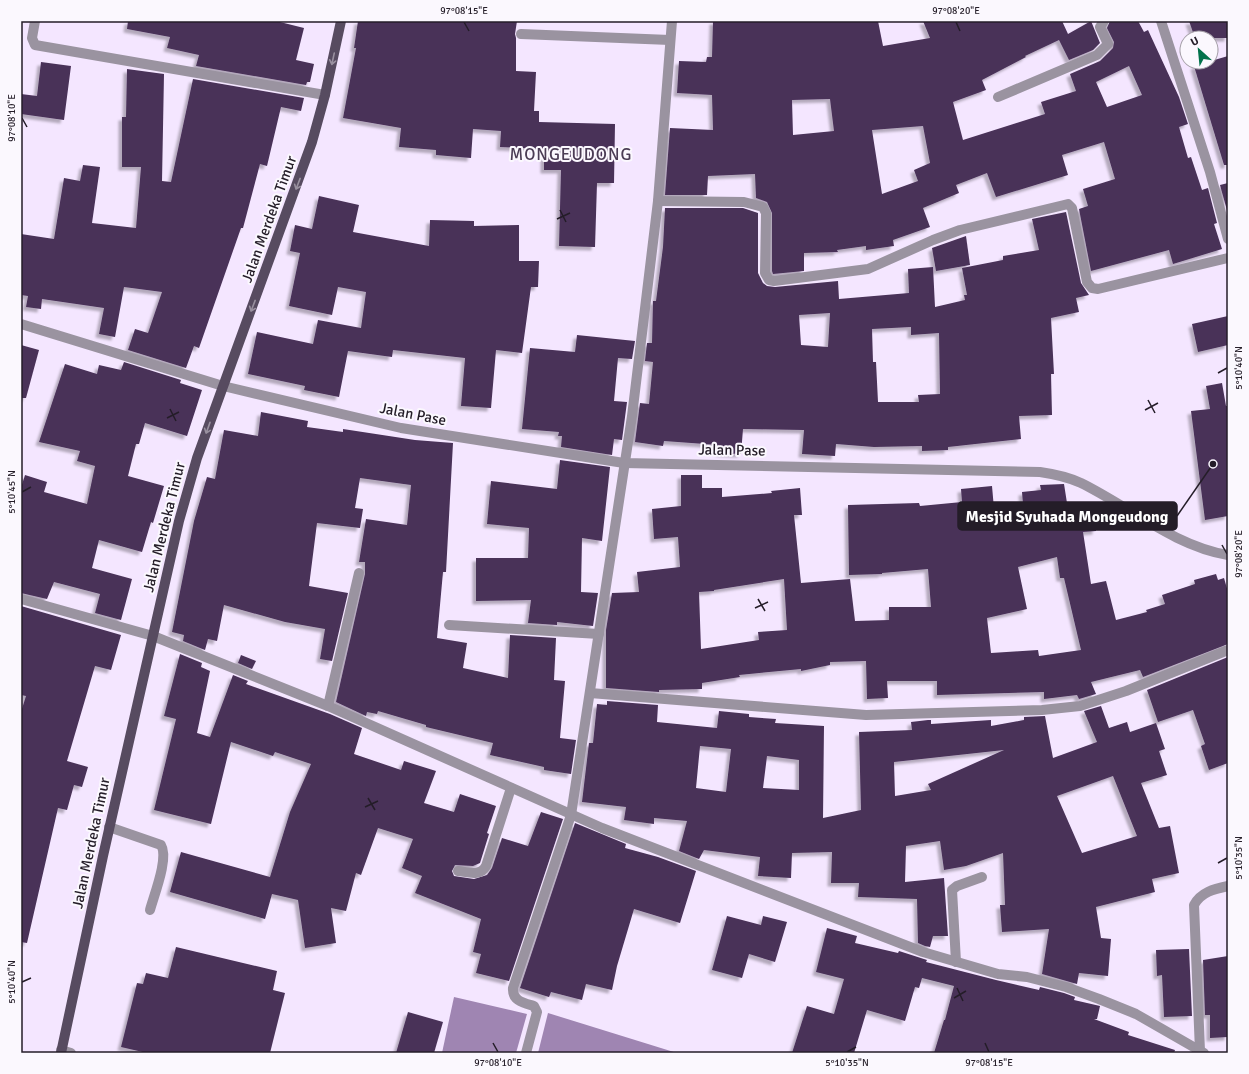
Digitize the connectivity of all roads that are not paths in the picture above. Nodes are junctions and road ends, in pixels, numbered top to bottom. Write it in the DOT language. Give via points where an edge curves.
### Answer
graph roads {
  1 [pos="35,21"];
  2 [pos="341,21"];
  3 [pos="672,21"];
  4 [pos="1104,21"];
  5 [pos="1160,21"];
  6 [pos="521,34"];
  7 [pos="670,40"];
  8 [pos="325,95"];
  9 [pos="998,97"];
  10 [pos="658,201"];
  11 [pos="1228,239"];
  12 [pos="1228,258"];
  13 [pos="21,324"];
  14 [pos="223,386"];
  15 [pos="624,463"];
  16 [pos="1228,555"];
  17 [pos="359,573"];
  18 [pos="21,599"];
  19 [pos="449,625"];
  20 [pos="599,634"];
  21 [pos="153,636"];
  22 [pos="1228,650"];
  23 [pos="590,693"];
  24 [pos="328,706"];
  25 [pos="511,788"];
  26 [pos="571,815"];
  27 [pos="109,828"];
  28 [pos="458,871"];
  29 [pos="982,877"];
  30 [pos="1228,886"];
  31 [pos="150,910"];
  32 [pos="956,962"];
  33 [pos="61,1052"];
  34 [pos="1202,1052"];
  35 [pos="72,1053"];
  36 [pos="526,1053"];
  1 -- 8 [label="street" via="32,38 35,45"];
  2 -- 8 [label="main road, Jalan Merdeka Timur, one-way"];
  3 -- 7 [label="street"];
  4 -- 9 [label="street" via="1100,27 1108,44 1097,55"];
  5 -- 11 [label="street" via="1210,172"];
  6 -- 7 [label="street"];
  7 -- 10 [label="street"];
  8 -- 14 [label="main road, Jalan Merdeka Timur, one-way" via="303,171"];
  10 -- 12 [label="street" via="744,202 763,207 766,214 765,273 769,280 774,281 868,269 960,230 1068,204 1072,208 1087,282 1092,288 1098,289"];
  10 -- 15 [label="street"];
  13 -- 14 [label="street, Jalan Pase"];
  14 -- 15 [label="street, Jalan Pase" via="401,428"];
  14 -- 21 [label="main road, Jalan Merdeka Timur, one-way" via="197,458 183,507"];
  15 -- 16 [label="street, Jalan Pase" via="1040,472 1059,475 1080,483 1189,544"];
  15 -- 20 [label="street"];
  17 -- 24 [label="street"];
  18 -- 21 [label="street"];
  19 -- 20 [label="street"];
  20 -- 23 [label="street"];
  21 -- 24 [label="street"];
  21 -- 27 [label="main road, Jalan Merdeka Timur"];
  22 -- 23 [label="street" via="1126,691 1080,706 1042,710 866,715"];
  23 -- 26 [label="street"];
  24 -- 25 [label="street"];
  25 -- 26 [label="street"];
  25 -- 28 [label="street" via="484,870 477,874"];
  26 -- 32 [label="street" via="923,952"];
  26 -- 36 [label="street" via="513,988 514,997 534,1006 537,1012"];
  27 -- 31 [label="street" via="161,845 165,850"];
  27 -- 33 [label="main road, Jalan Merdeka Timur"];
  29 -- 32 [label="street" via="952,890"];
  30 -- 34 [label="street" via="1214,889 1201,896 1194,905"];
  32 -- 34 [label="street" via="998,974 1027,977 1092,996 1136,1014"];
  33 -- 35 [label="street"];
}
